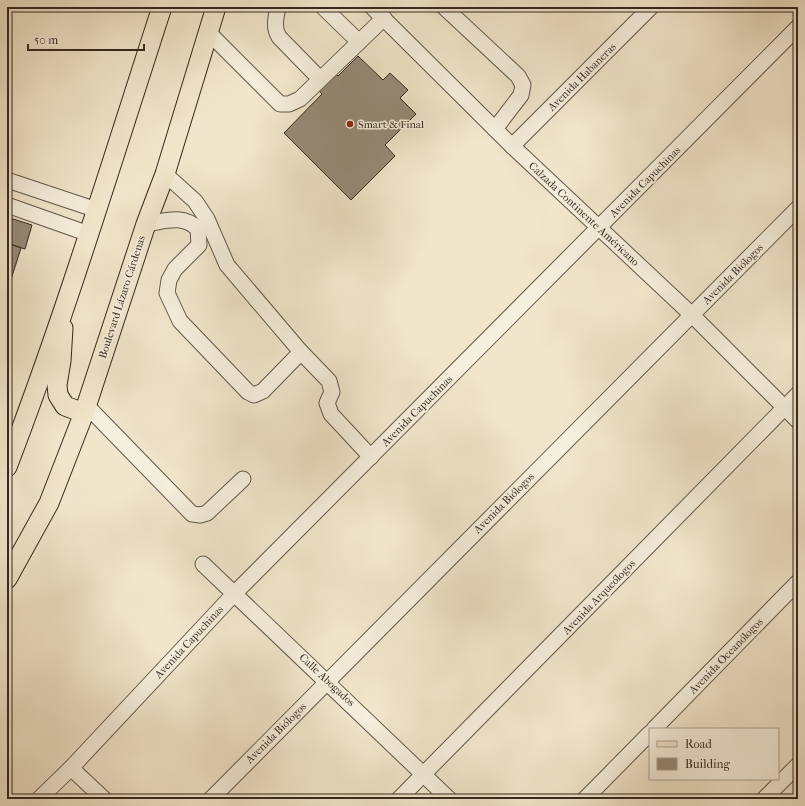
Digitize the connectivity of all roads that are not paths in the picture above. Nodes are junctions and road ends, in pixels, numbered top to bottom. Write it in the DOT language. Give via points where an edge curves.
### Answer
graph roads {
  1 [pos="162,7"];
  2 [pos="204,7"];
  3 [pos="216,7"];
  4 [pos="278,7"];
  5 [pos="323,7"];
  6 [pos="372,7"];
  7 [pos="444,7"];
  8 [pos="651,7"];
  9 [pos="384,18"];
  10 [pos="798,27"];
  11 [pos="208,32"];
  12 [pos="359,42"];
  13 [pos="320,79"];
  14 [pos="495,130"];
  15 [pos="512,146"];
  16 [pos="165,174"];
  17 [pos="7,180"];
  18 [pos="7,204"];
  19 [pos="798,208"];
  20 [pos="97,210"];
  21 [pos="146,224"];
  22 [pos="599,228"];
  23 [pos="89,234"];
  24 [pos="60,315"];
  25 [pos="692,315"];
  26 [pos="301,352"];
  27 [pos="798,394"];
  28 [pos="784,407"];
  29 [pos="85,410"];
  30 [pos="798,420"];
  31 [pos="371,457"];
  32 [pos="7,467"];
  33 [pos="243,479"];
  34 [pos="202,564"];
  35 [pos="7,579"];
  36 [pos="798,582"];
  37 [pos="234,594"];
  38 [pos="328,681"];
  39 [pos="655,728"];
  40 [pos="649,734"];
  41 [pos="798,765"];
  42 [pos="71,768"];
  43 [pos="424,773"];
  44 [pos="39,799"];
  45 [pos="104,799"];
  46 [pos="211,799"];
  47 [pos="399,799"];
  48 [pos="450,799"];
  49 [pos="585,799"];
  50 [pos="764,799"];
  1 -- 20 [label="main road"];
  2 -- 11 [label="main road" via="203,16"];
  3 -- 11 [label="main road, Boulevard Lázaro Cárdenas"];
  4 -- 13 [label="street" via="275,31 279,38"];
  5 -- 12 [label="street"];
  6 -- 9 [label="street, Calzada Continente Américano"];
  7 -- 14 [label="street" via="518,76 523,85 522,95"];
  8 -- 15 [label="street, Avenida Habaneras"];
  9 -- 12 [label="street"];
  9 -- 14 [label="street, Calzada Continente Américano"];
  10 -- 22 [label="street, Avenida Capuchinas"];
  11 -- 13 [label="street" via="280,104 289,104 300,99"];
  11 -- 16 [label="main road, Boulevard Lázaro Cárdenas"];
  12 -- 13 [label="street"];
  14 -- 15 [label="street, Calzada Continente Américano"];
  15 -- 22 [label="street, Calzada Continente Américano"];
  16 -- 21 [label="main road, Boulevard Lázaro Cárdenas"];
  16 -- 26 [label="street" via="195,201 208,219 227,265"];
  17 -- 20 [label="street"];
  18 -- 23 [label="street"];
  19 -- 25 [label="street, Avenida Biólogos"];
  20 -- 23 [label="main road"];
  21 -- 26 [label="street" via="179,219 191,222 198,229 199,245 175,270 169,280 167,293 180,321 248,392 254,395 263,391"];
  21 -- 29 [label="main road, Boulevard Lázaro Cárdenas"];
  22 -- 25 [label="street, Calzada Continente Américano"];
  22 -- 31 [label="street, Avenida Capuchinas"];
  23 -- 24 [label="main road"];
  24 -- 29 [label="main road" via="63,342 58,395 65,406"];
  24 -- 32 [label="main road" via="34,398"];
  25 -- 28 [label="street, Calzada Continente Américano"];
  25 -- 38 [label="street, Avenida Biólogos"];
  26 -- 31 [label="street" via="329,381 332,392 327,403 331,414"];
  27 -- 28 [label="street, Avenida Arqueólogos"];
  28 -- 30 [label="street, Calzada Continente Américano"];
  28 -- 43 [label="street, Avenida Arqueólogos"];
  29 -- 33 [label="street" via="192,514 206,513"];
  29 -- 35 [label="main road, Boulevard Lázaro Cárdenas" via="49,503"];
  31 -- 37 [label="street, Avenida Capuchinas"];
  34 -- 37 [label="street, Calle Abogados"];
  36 -- 39 [label="street, Avenida Oceanólogos"];
  37 -- 38 [label="street, Calle Abogados"];
  37 -- 42 [label="street, Avenida Capuchinas"];
  38 -- 43 [label="street, Calle Abogados"];
  38 -- 46 [label="street, Avenida Biólogos"];
  40 -- 49 [label="street"];
  41 -- 50 [label="street"];
  42 -- 44 [label="street, Avenida Capuchinas"];
  42 -- 45 [label="street"];
  43 -- 47 [label="street, Avenida Arqueólogos"];
  43 -- 48 [label="street, Calle Abogados"];
}
